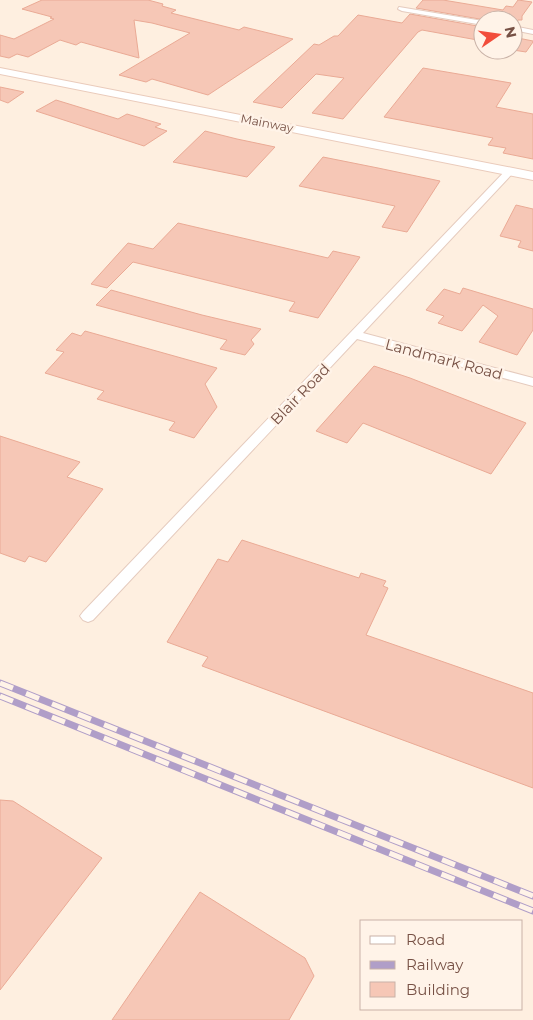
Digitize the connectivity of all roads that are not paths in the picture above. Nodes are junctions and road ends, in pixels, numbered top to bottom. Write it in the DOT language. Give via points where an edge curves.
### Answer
graph roads {
  1 [pos="402,9"];
  2 [pos="473,21"];
  3 [pos="0,71"];
  4 [pos="510,171"];
  5 [pos="533,176"];
  6 [pos="356,335"];
  7 [pos="533,382"];
  8 [pos="88,616"];
  1 -- 2 [label="street"];
  3 -- 4 [label="street, Mainway"];
  4 -- 5 [label="street, Mainway"];
  4 -- 6 [label="street, Blair Road"];
  6 -- 7 [label="street, Landmark Road"];
  6 -- 8 [label="street, Blair Road"];
}
